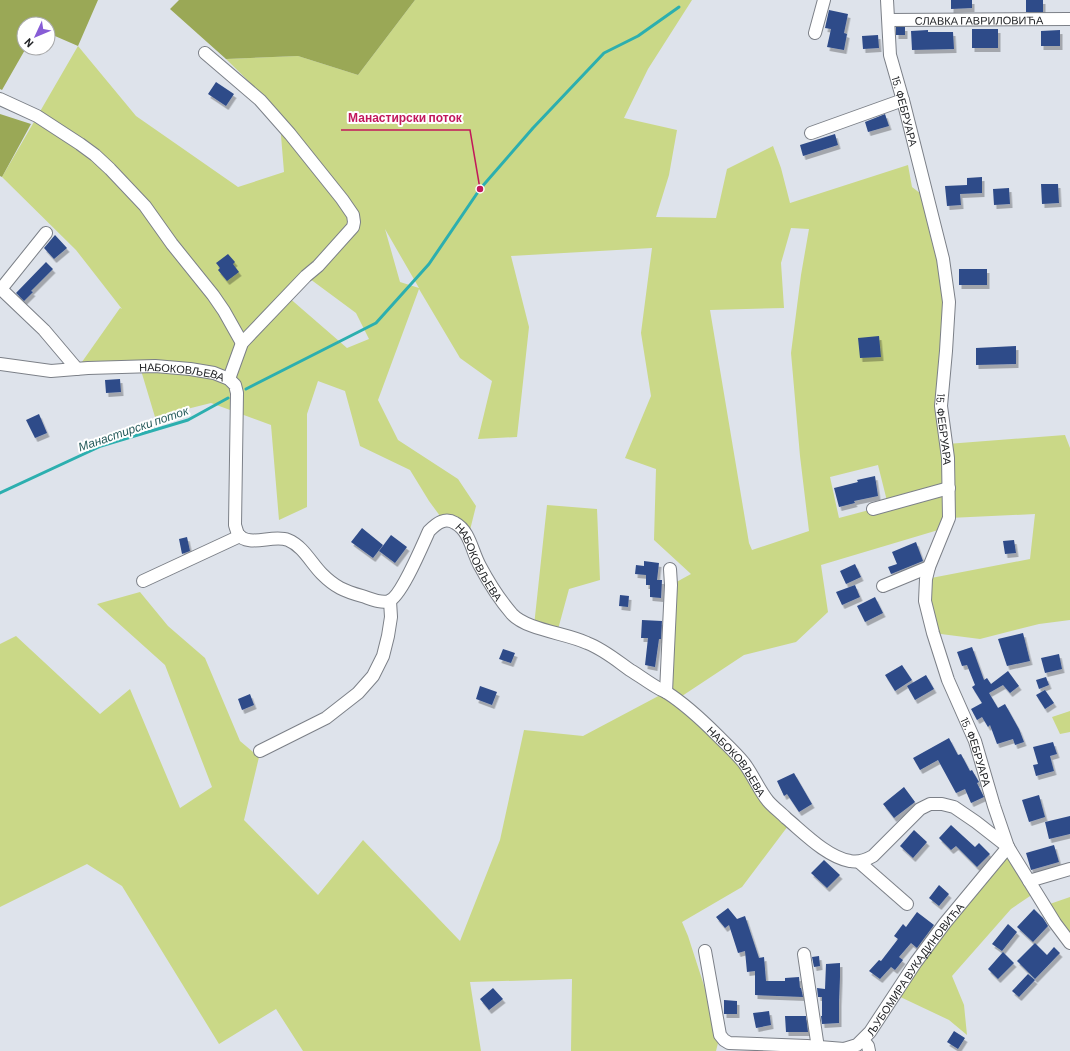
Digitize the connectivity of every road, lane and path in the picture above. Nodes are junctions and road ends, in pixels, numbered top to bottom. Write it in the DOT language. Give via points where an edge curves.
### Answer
graph roads {
  1 [pos="824,0"];
  2 [pos="887,0"];
  3 [pos="1070,19"];
  4 [pos="889,20"];
  5 [pos="815,33"];
  6 [pos="205,53"];
  7 [pos="0,100"];
  8 [pos="903,100"];
  9 [pos="811,133"];
  10 [pos="46,233"];
  11 [pos="0,289"];
  12 [pos="242,343"];
  13 [pos="0,364"];
  14 [pos="77,369"];
  15 [pos="228,379"];
  16 [pos="949,488"];
  17 [pos="873,509"];
  18 [pos="240,536"];
  19 [pos="929,567"];
  20 [pos="670,569"];
  21 [pos="143,581"];
  22 [pos="883,586"];
  23 [pos="390,601"];
  24 [pos="666,692"];
  25 [pos="260,751"];
  26 [pos="1008,847"];
  27 [pos="859,862"];
  28 [pos="1070,869"];
  29 [pos="1029,881"];
  30 [pos="907,904"];
  31 [pos="1070,944"];
  32 [pos="705,951"];
  33 [pos="804,954"];
  34 [pos="863,1040"];
  35 [pos="818,1048"];
  36 [pos="869,1051"];
  1 -- 5 [label="street"];
  2 -- 4 [label="street, 15. ФЕБРУАРА"];
  3 -- 4 [label="street, СЛАВКА ГАВРИЛОВИЋА"];
  4 -- 8 [label="street, 15. ФЕБРУАРА" via="890,55"];
  6 -- 12 [label="street" via="260,100 278,119 342,199 353,215 354,222 353,227 318,266"];
  7 -- 12 [label="street" via="37,116 85,147 110,169 145,206 213,295"];
  8 -- 9 [label="street"];
  8 -- 16 [label="street, 15. ФЕБРУАРА" via="943,259 949,302 941,406"];
  10 -- 11 [label="street"];
  11 -- 14 [label="street" via="44,330"];
  12 -- 15 [label="street"];
  13 -- 14 [label="street, НАБОКОВЉЕВА" via="51,371"];
  14 -- 15 [label="street, НАБОКОВЉЕВА" via="161,366 214,372"];
  15 -- 18 [label="street, НАБОКОВЉЕВА" via="235,385 237,393 235,525"];
  16 -- 17 [label="street"];
  16 -- 19 [label="street, 15. ФЕБРУАРА" via="949,518"];
  18 -- 21 [label="street"];
  18 -- 23 [label="street" via="251,541 272,538 287,540 299,548 332,584 350,593 381,602"];
  19 -- 22 [label="street"];
  19 -- 26 [label="street, 15. ФЕБРУАРА" via="925,601 933,633 948,680 975,740"];
  20 -- 24 [label="street"];
  23 -- 24 [label="street, НАБОКОВЉЕВА" via="405,583 429,530 443,520 451,520 460,525 494,590 517,619 586,642"];
  23 -- 25 [label="street" via="391,617 384,656 358,693 326,718"];
  24 -- 27 [label="street, НАБОКОВЉЕВА" via="704,722 726,744 743,763 769,802 794,825 830,853"];
  26 -- 27 [label="street" via="954,807 930,804 920,809 873,856"];
  26 -- 29 [label="street"];
  26 -- 34 [label="street, ЉУБОМИРА ВУКАДИНОВИЋА" via="945,923"];
  27 -- 30 [label="street"];
  28 -- 29 [label="street"];
  29 -- 31 [label="street"];
  32 -- 35 [label="street, ЉУБОМИРА ВУКАДИНОВИЋА" via="720,1035 724,1040 729,1043"];
  33 -- 35 [label="street"];
  34 -- 35 [label="street, ЉУБОМИРА ВУКАДИНОВИЋА" via="844,1049"];
  34 -- 36 [label="street"];
}
